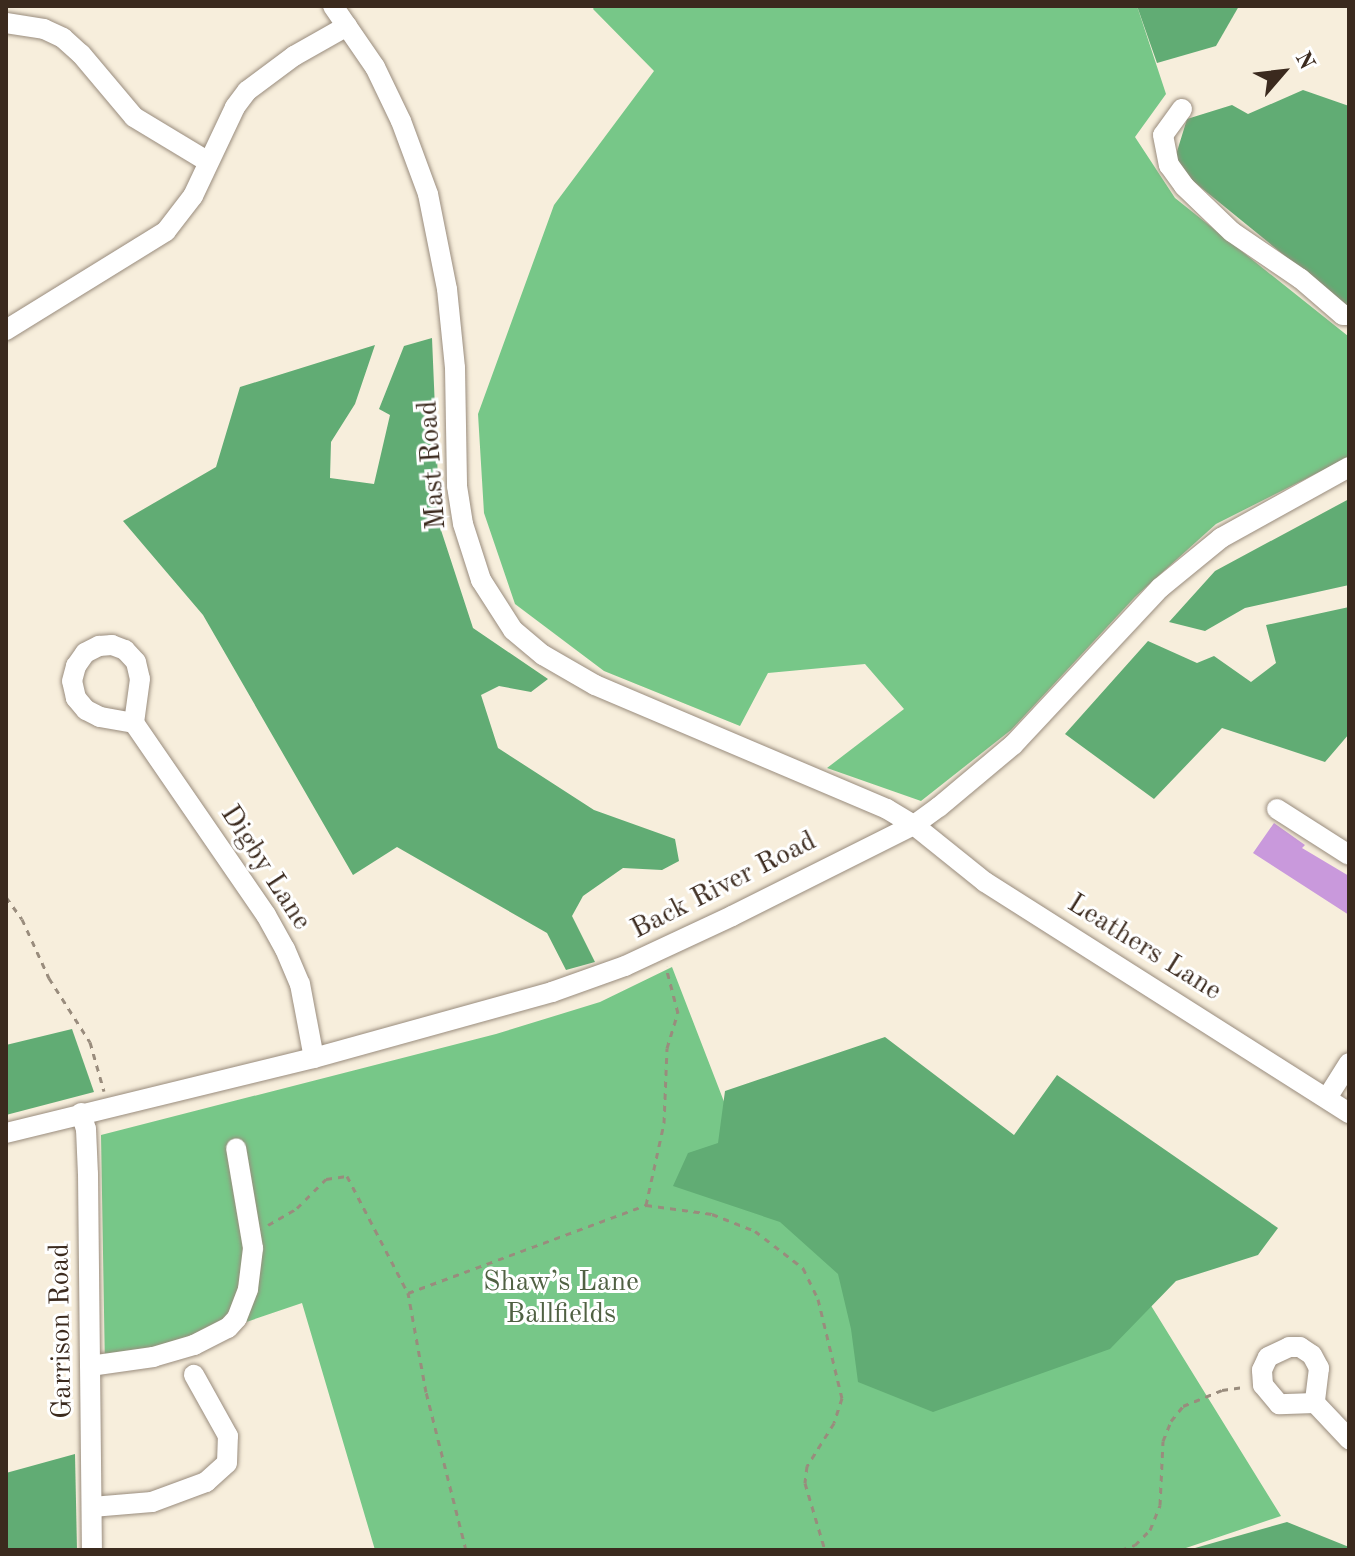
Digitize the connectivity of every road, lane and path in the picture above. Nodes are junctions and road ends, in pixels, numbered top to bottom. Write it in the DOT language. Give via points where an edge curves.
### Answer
graph roads {
  1 [pos="333,6"];
  2 [pos="6,23"];
  3 [pos="347,26"];
  4 [pos="1182,109"];
  5 [pos="207,161"];
  6 [pos="1349,315"];
  7 [pos="6,330"];
  8 [pos="1349,467"];
  9 [pos="134,723"];
  10 [pos="1277,809"];
  11 [pos="914,825"];
  12 [pos="1349,855"];
  13 [pos="6,897"];
  14 [pos="665,963"];
  15 [pos="314,1058"];
  16 [pos="1349,1063"];
  17 [pos="104,1091"];
  18 [pos="1327,1098"];
  19 [pos="81,1113"];
  20 [pos="1349,1113"];
  21 [pos="6,1133"];
  22 [pos="236,1148"];
  23 [pos="646,1205"];
  24 [pos="251,1233"];
  25 [pos="408,1293"];
  26 [pos="90,1366"];
  27 [pos="194,1375"];
  28 [pos="1263,1385"];
  29 [pos="1315,1403"];
  30 [pos="1349,1439"];
  31 [pos="92,1507"];
  32 [pos="92,1550"];
  33 [pos="466,1550"];
  34 [pos="825,1550"];
  35 [pos="1121,1550"];
  1 -- 3 [label="street, Mast Road"];
  2 -- 5 [label="street" via="63,38 134,117"];
  3 -- 5 [label="street" via="247,91"];
  3 -- 11 [label="street, Mast Road" via="375,67 401,121 438,231 455,368 457,486 463,524 481,580 501,614 543,655 595,685 849,791"];
  4 -- 6 [label="street" via="1163,135 1169,165 1184,186 1232,232"];
  5 -- 7 [label="street" via="193,196 166,231"];
  8 -- 11 [label="street, Back River Road" via="1221,538 1160,588 1013,745"];
  9 -- 15 [label="street, Digby Lane" via="285,949 300,984"];
  10 -- 12 [label="street"];
  11 -- 15 [label="street, Back River Road" via="625,966"];
  11 -- 18 [label="street, Leathers Lane" via="985,882"];
  13 -- 17 [label="path" via="90,1042"];
  14 -- 23 [label="path" via="678,1013 667,1048 664,1123"];
  15 -- 19 [label="street, Back River Road"];
  16 -- 18 [label="street"];
  18 -- 20 [label="street, Leathers Lane"];
  19 -- 21 [label="street, Back River Road"];
  19 -- 26 [label="street, Garrison Road" via="88,1174"];
  22 -- 24 [label="street"];
  23 -- 25 [label="path"];
  23 -- 34 [label="path" via="712,1214 741,1225 803,1268 818,1299 842,1398 834,1423 807,1466 805,1483"];
  24 -- 25 [label="path" via="297,1208 326,1179 347,1176"];
  24 -- 26 [label="street" via="248,1289 228,1328 153,1357"];
  25 -- 33 [label="path" via="426,1392"];
  26 -- 31 [label="street, Garrison Road"];
  27 -- 31 [label="street" via="228,1436 227,1463 206,1482 152,1502"];
  28 -- 29 [label="street" via="1279,1404"];
  28 -- 29 [label="street" via="1268,1357 1300,1347 1319,1368"];
  28 -- 35 [label="path" via="1222,1390 1183,1406 1163,1441 1160,1505 1150,1530"];
  29 -- 30 [label="street"];
  31 -- 32 [label="street, Garrison Road"];
}
